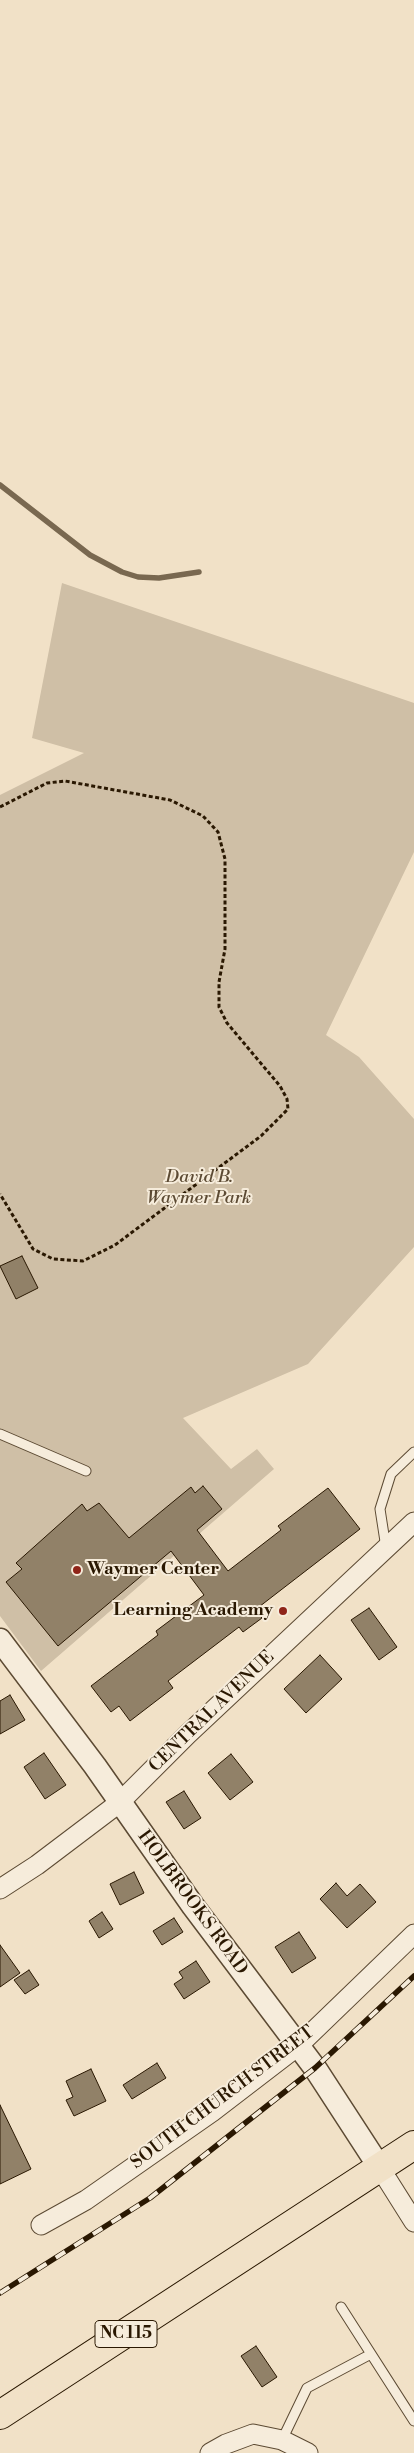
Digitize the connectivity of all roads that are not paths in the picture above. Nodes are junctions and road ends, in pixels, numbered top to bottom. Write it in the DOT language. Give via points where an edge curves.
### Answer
graph roads {
  1 [pos="0,1434"];
  2 [pos="414,1452"];
  3 [pos="86,1471"];
  4 [pos="414,1522"];
  5 [pos="386,1549"];
  6 [pos="0,1640"];
  7 [pos="119,1802"];
  8 [pos="0,1889"];
  9 [pos="414,1934"];
  10 [pos="298,2046"];
  11 [pos="414,2145"];
  12 [pos="380,2168"];
  13 [pos="414,2222"];
  14 [pos="41,2225"];
  15 [pos="341,2307"];
  16 [pos="371,2354"];
  17 [pos="0,2415"];
  18 [pos="414,2421"];
  19 [pos="282,2440"];
  20 [pos="210,2453"];
  21 [pos="308,2453"];
  1 -- 3 [label="lane"];
  2 -- 5 [label="lane" via="391,1474 380,1510"];
  4 -- 5 [label="street, CENTRAL AVENUE"];
  5 -- 7 [label="street, CENTRAL AVENUE"];
  6 -- 7 [label="street, HOLBROOKS ROAD"];
  7 -- 8 [label="street, CENTRAL AVENUE" via="44,1860"];
  7 -- 10 [label="street, HOLBROOKS ROAD"];
  9 -- 10 [label="street, SOUTH CHURCH STREET"];
  10 -- 12 [label="street, HOLBROOKS ROAD"];
  10 -- 14 [label="street, SOUTH CHURCH STREET" via="212,2112 94,2194"];
  11 -- 12 [label="main road, NC 115"];
  12 -- 13 [label="street"];
  12 -- 17 [label="main road, NC 115"];
  15 -- 16 [label="lane"];
  16 -- 18 [label="lane"];
  16 -- 19 [label="lane" via="307,2388"];
  19 -- 20 [label="street" via="254,2434"];
  19 -- 21 [label="street"];
}
